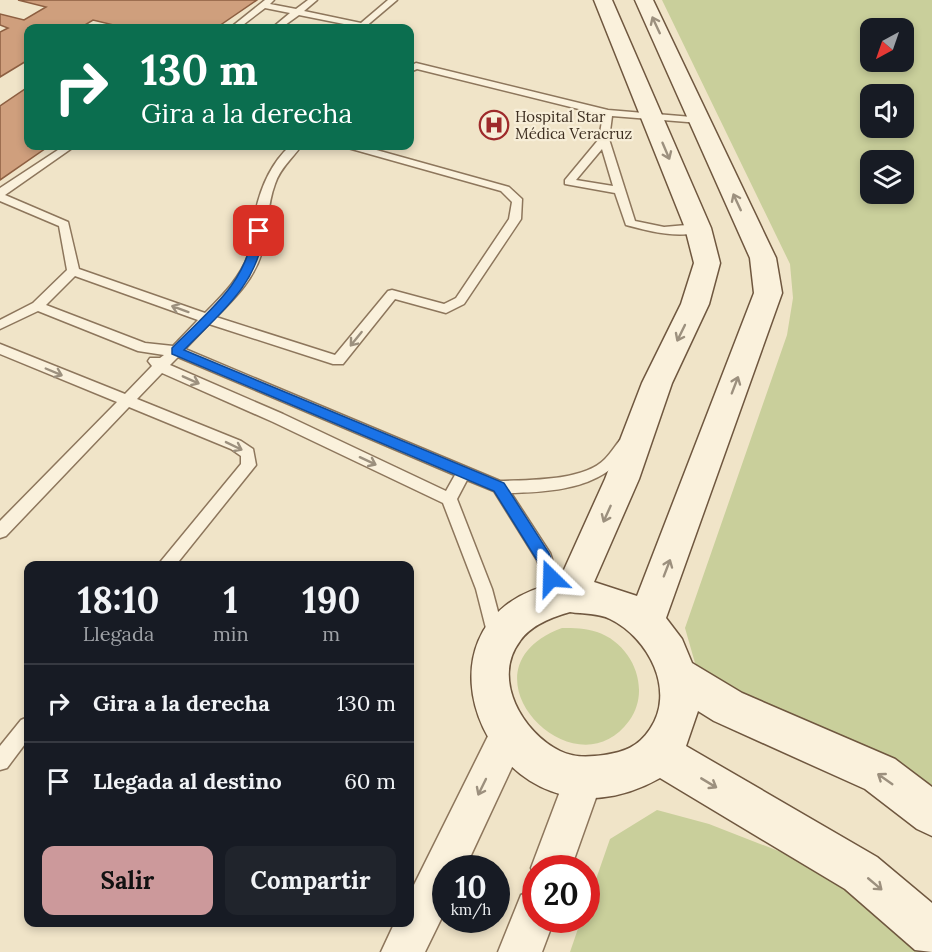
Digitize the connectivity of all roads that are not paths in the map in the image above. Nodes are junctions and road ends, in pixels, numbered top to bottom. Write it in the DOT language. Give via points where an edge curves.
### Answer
graph roads {
  1 [pos="313,0"];
  2 [pos="393,0"];
  3 [pos="603,0"];
  4 [pos="644,0"];
  5 [pos="267,2"];
  6 [pos="297,12"];
  7 [pos="239,24"];
  8 [pos="281,24"];
  9 [pos="354,24"];
  10 [pos="365,24"];
  11 [pos="414,67"];
  12 [pos="608,112"];
  13 [pos="651,116"];
  14 [pos="700,120"];
  15 [pos="604,139"];
  16 [pos="64,150"];
  17 [pos="292,150"];
  18 [pos="366,150"];
  19 [pos="619,190"];
  20 [pos="0,195"];
  21 [pos="698,228"];
  22 [pos="73,270"];
  23 [pos="37,306"];
  24 [pos="207,319"];
  25 [pos="0,324"];
  26 [pos="143,348"];
  27 [pos="0,349"];
  28 [pos="176,351"];
  29 [pos="161,367"];
  30 [pos="126,402"];
  31 [pos="644,418"];
  32 [pos="465,471"];
  33 [pos="499,487"];
  34 [pos="450,500"];
  35 [pos="0,531"];
  36 [pos="169,561"];
  37 [pos="564,598"];
  38 [pos="646,622"];
  39 [pos="498,642"];
  40 [pos="679,676"];
  41 [pos="24,731"];
  42 [pos="508,735"];
  43 [pos="658,753"];
  44 [pos="0,761"];
  45 [pos="584,778"];
  46 [pos="932,814"];
  47 [pos="556,855"];
  48 [pos="527,933"];
  49 [pos="932,933"];
  50 [pos="403,952"];
  51 [pos="520,952"];
  1 -- 6 [label="lane"];
  2 -- 10 [label="lane"];
  3 -- 13 [label="main road"];
  14 -- 4 [label="main road, one-way"];
  5 -- 6 [label="lane"];
  5 -- 7 [label="lane"];
  6 -- 8 [label="lane"];
  6 -- 9 [label="lane"];
  11 -- 12 [label="lane"];
  12 -- 13 [label="lane"];
  12 -- 15 [label="lane"];
  13 -- 14 [label="lane"];
  13 -- 21 [label="main road, one-way"];
  38 -- 14 [label="main road, one-way" via="768,292 763,258"];
  15 -- 19 [label="lane"];
  15 -- 19 [label="lane" via="569,182"];
  16 -- 20 [label="lane"];
  17 -- 24 [label="lane" via="270,182 257,249 241,284"];
  18 -- 24 [label="lane, one-way" via="505,189 518,201 515,219 460,301 446,309 392,294 338,361"];
  19 -- 21 [label="lane" via="630,223 664,231"];
  20 -- 22 [label="lane" via="64,224"];
  21 -- 31 [label="main road, one-way" via="707,263 704,274 695,304"];
  22 -- 23 [label="lane"];
  24 -- 22 [label="lane, one-way"];
  23 -- 25 [label="lane"];
  23 -- 26 [label="lane"];
  24 -- 28 [label="lane"];
  26 -- 28 [label="lane"];
  26 -- 29 [label="lane"];
  27 -- 30 [label="lane, one-way"];
  28 -- 29 [label="lane"];
  28 -- 32 [label="lane"];
  29 -- 30 [label="lane"];
  29 -- 34 [label="lane, one-way"];
  30 -- 35 [label="lane"];
  30 -- 36 [label="lane, one-way" via="249,453 249,465"];
  31 -- 33 [label="lane" via="609,465 578,480 545,486"];
  31 -- 37 [label="main road, one-way" via="622,479"];
  32 -- 33 [label="lane"];
  32 -- 34 [label="lane"];
  33 -- 37 [label="lane"];
  34 -- 39 [label="lane" via="484,589"];
  37 -- 38 [label="main road" via="597,598 623,607"];
  37 -- 39 [label="main road" via="541,603 515,619"];
  38 -- 40 [label="main road" via="667,646"];
  39 -- 42 [label="main road" via="490,664 489,688 495,712"];
  40 -- 43 [label="main road" via="681,703 677,721"];
  46 -- 40 [label="main road, one-way" via="880,774 728,707"];
  41 -- 44 [label="lane"];
  42 -- 45 [label="main road" via="528,756 555,771"];
  42 -- 50 [label="street, one-way"];
  43 -- 45 [label="main road" via="637,768 612,777"];
  43 -- 49 [label="main road, one-way" via="861,873"];
  45 -- 47 [label="street"];
  48 -- 51 [label="street"];
}
